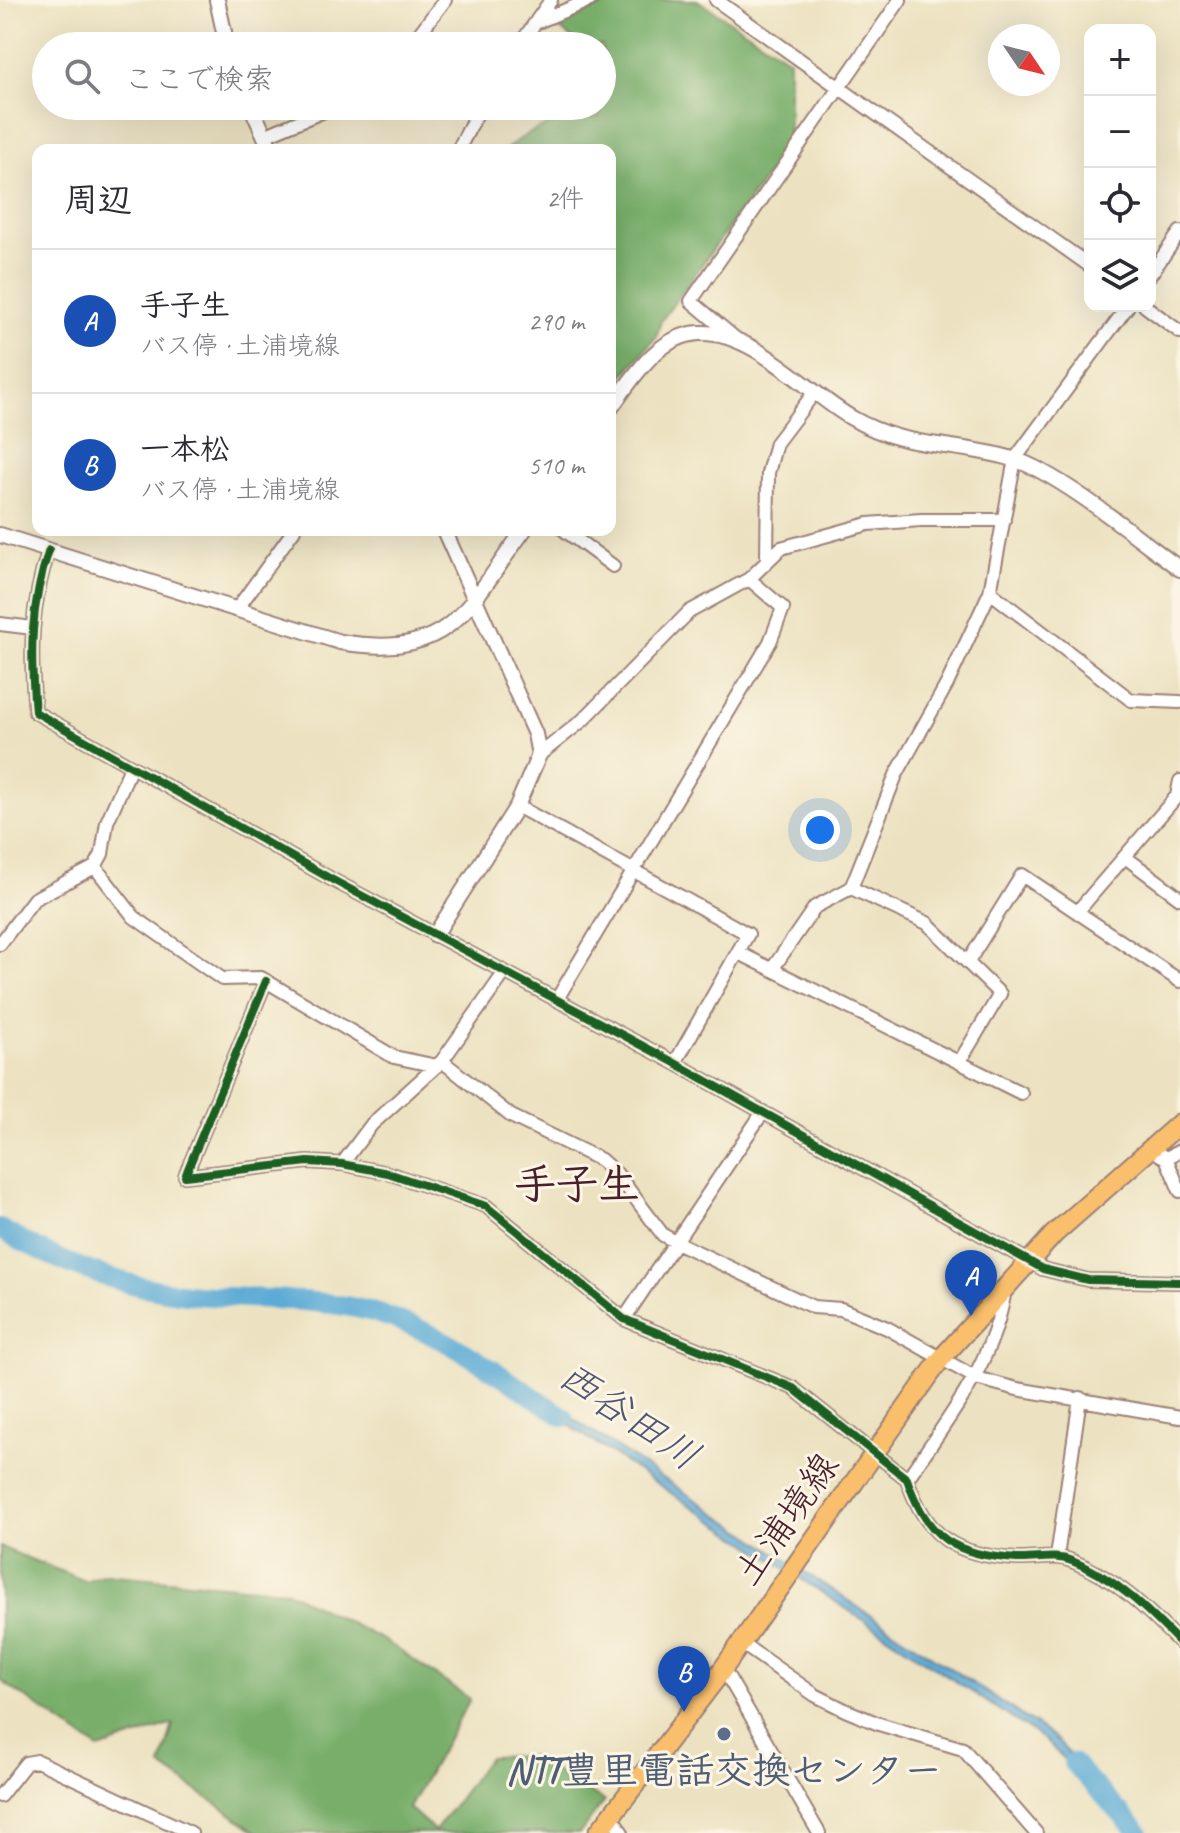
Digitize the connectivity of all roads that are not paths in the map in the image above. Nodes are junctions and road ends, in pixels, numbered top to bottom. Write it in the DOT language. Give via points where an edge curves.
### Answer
graph roads {
  1 [pos="217,0"];
  2 [pos="445,0"];
  3 [pos="551,0"];
  4 [pos="590,0"];
  5 [pos="716,0"];
  6 [pos="900,0"];
  7 [pos="535,23"];
  8 [pos="224,32"];
  9 [pos="421,32"];
  10 [pos="529,32"];
  11 [pos="837,87"];
  12 [pos="257,120"];
  13 [pos="302,120"];
  14 [pos="474,120"];
  15 [pos="264,136"];
  16 [pos="268,144"];
  17 [pos="461,144"];
  18 [pos="1180,232"];
  19 [pos="1084,262"];
  20 [pos="1156,266"];
  21 [pos="1124,312"];
  22 [pos="1153,312"];
  23 [pos="1180,332"];
  24 [pos="736,339"];
  25 [pos="814,393"];
  26 [pos="616,400"];
  27 [pos="1015,459"];
  28 [pos="1004,520"];
  29 [pos="0,535"];
  30 [pos="290,536"];
  31 [pos="447,536"];
  32 [pos="520,536"];
  33 [pos="572,536"];
  34 [pos="49,550"];
  35 [pos="767,559"];
  36 [pos="613,566"];
  37 [pos="1180,569"];
  38 [pos="749,579"];
  39 [pos="990,592"];
  40 [pos="475,599"];
  41 [pos="237,609"];
  42 [pos="0,624"];
  43 [pos="33,628"];
  44 [pos="1180,702"];
  45 [pos="539,755"];
  46 [pos="131,767"];
  47 [pos="1180,781"];
  48 [pos="517,806"];
  49 [pos="1125,857"];
  50 [pos="95,867"];
  51 [pos="635,871"];
  52 [pos="851,888"];
  53 [pos="1180,898"];
  54 [pos="1077,912"];
  55 [pos="2,935"];
  56 [pos="435,935"];
  57 [pos="739,953"];
  58 [pos="968,962"];
  59 [pos="773,968"];
  60 [pos="505,972"];
  61 [pos="266,981"];
  62 [pos="1180,981"];
  63 [pos="557,999"];
  64 [pos="960,1061"];
  65 [pos="675,1063"];
  66 [pos="439,1064"];
  67 [pos="1021,1093"];
  68 [pos="763,1112"];
  69 [pos="1180,1123"];
  70 [pos="1150,1148"];
  71 [pos="1180,1151"];
  72 [pos="1166,1158"];
  73 [pos="342,1164"];
  74 [pos="1180,1191"];
  75 [pos="676,1242"];
  76 [pos="1028,1262"];
  77 [pos="1180,1282"];
  78 [pos="1005,1287"];
  79 [pos="624,1319"];
  80 [pos="940,1360"];
  81 [pos="976,1378"];
  82 [pos="1080,1398"];
  83 [pos="1180,1417"];
  84 [pos="874,1453"];
  85 [pos="907,1479"];
  86 [pos="1057,1557"];
  87 [pos="741,1643"];
  88 [pos="1180,1643"];
  89 [pos="723,1668"];
  90 [pos="0,1796"];
  91 [pos="611,1815"];
  92 [pos="191,1833"];
  93 [pos="598,1833"];
  94 [pos="622,1833"];
  95 [pos="819,1833"];
  96 [pos="1036,1833"];
  1 -- 8 [label="street"];
  2 -- 9 [label="street"];
  3 -- 7 [label="street"];
  4 -- 7 [label="street"];
  5 -- 11 [label="street"];
  6 -- 11 [label="street"];
  7 -- 10 [label="street"];
  11 -- 19 [label="street"];
  11 -- 24 [label="street" via="691,301"];
  12 -- 15 [label="street"];
  13 -- 15 [label="street"];
  14 -- 17 [label="street"];
  15 -- 16 [label="street"];
  18 -- 20 [label="street"];
  21 -- 27 [label="street"];
  22 -- 23 [label="street"];
  24 -- 25 [label="street"];
  24 -- 26 [label="street" via="716,333 676,338 652,356"];
  25 -- 27 [label="street" via="875,431 908,443"];
  25 -- 35 [label="street" via="776,443 768,473"];
  27 -- 28 [label="street"];
  27 -- 37 [label="street"];
  28 -- 35 [label="street" via="868,524 781,548"];
  28 -- 39 [label="street"];
  29 -- 34 [label="street"];
  30 -- 41 [label="street"];
  31 -- 40 [label="street"];
  32 -- 40 [label="street"];
  33 -- 36 [label="street"];
  34 -- 41 [label="street"];
  34 -- 43 [label="street" via="34,598"];
  35 -- 38 [label="street"];
  38 -- 45 [label="street" via="689,612 583,720"];
  38 -- 51 [label="street" via="783,608 770,642"];
  39 -- 44 [label="street" via="1131,700"];
  39 -- 52 [label="street" via="896,775"];
  40 -- 41 [label="street" via="444,630 413,645 380,649 340,642"];
  40 -- 45 [label="street" via="535,734"];
  42 -- 43 [label="street"];
  43 -- 46 [label="street" via="35,712"];
  45 -- 48 [label="street"];
  46 -- 50 [label="street"];
  46 -- 56 [label="street"];
  47 -- 49 [label="street" via="1177,796"];
  48 -- 51 [label="street"];
  48 -- 56 [label="street"];
  49 -- 53 [label="street"];
  49 -- 54 [label="street"];
  50 -- 55 [label="street" via="34,899"];
  50 -- 61 [label="street" via="134,917 206,969 222,979"];
  51 -- 57 [label="street" via="748,934"];
  51 -- 63 [label="street"];
  52 -- 58 [label="street" via="927,923"];
  52 -- 59 [label="street" via="815,907"];
  54 -- 58 [label="street" via="1022,875"];
  54 -- 62 [label="street"];
  56 -- 60 [label="street"];
  57 -- 59 [label="street"];
  57 -- 65 [label="street"];
  58 -- 64 [label="street" via="1000,994"];
  59 -- 64 [label="street"];
  60 -- 63 [label="street"];
  60 -- 66 [label="street"];
  61 -- 66 [label="street" via="394,1057"];
  61 -- 73 [label="street" via="185,1176 308,1162"];
  63 -- 65 [label="street"];
  64 -- 67 [label="street"];
  65 -- 68 [label="street"];
  66 -- 73 [label="street" via="372,1124"];
  66 -- 75 [label="street" via="511,1116 601,1160 663,1235"];
  68 -- 75 [label="street"];
  68 -- 76 [label="street"];
  69 -- 70 [label="main road, 土浦境線"];
  70 -- 72 [label="street"];
  70 -- 76 [label="main road, 土浦境線"];
  71 -- 72 [label="street"];
  72 -- 74 [label="street"];
  73 -- 79 [label="street" via="388,1173 486,1206"];
  75 -- 79 [label="street"];
  75 -- 80 [label="street" via="813,1307 841,1309 887,1328"];
  76 -- 77 [label="street" via="1088,1280"];
  76 -- 78 [label="main road, 土浦境線"];
  78 -- 80 [label="main road, 土浦境線"];
  78 -- 81 [label="street" via="992,1342"];
  79 -- 84 [label="street" via="793,1388"];
  80 -- 81 [label="street"];
  80 -- 84 [label="main road, 土浦境線"];
  81 -- 82 [label="street"];
  81 -- 85 [label="street"];
  82 -- 83 [label="street"];
  82 -- 86 [label="street"];
  84 -- 85 [label="street"];
  84 -- 87 [label="main road, 土浦境線"];
  85 -- 86 [label="street" via="937,1537 989,1555"];
  86 -- 88 [label="street" via="1131,1594"];
  87 -- 89 [label="main road, 土浦境線"];
  87 -- 96 [label="street" via="845,1710 963,1749"];
  89 -- 91 [label="main road, 土浦境線"];
  89 -- 95 [label="street"];
  90 -- 92 [label="street" via="26,1763 37,1761"];
  91 -- 93 [label="main road, 土浦境線"];
  91 -- 94 [label="street"];
}
